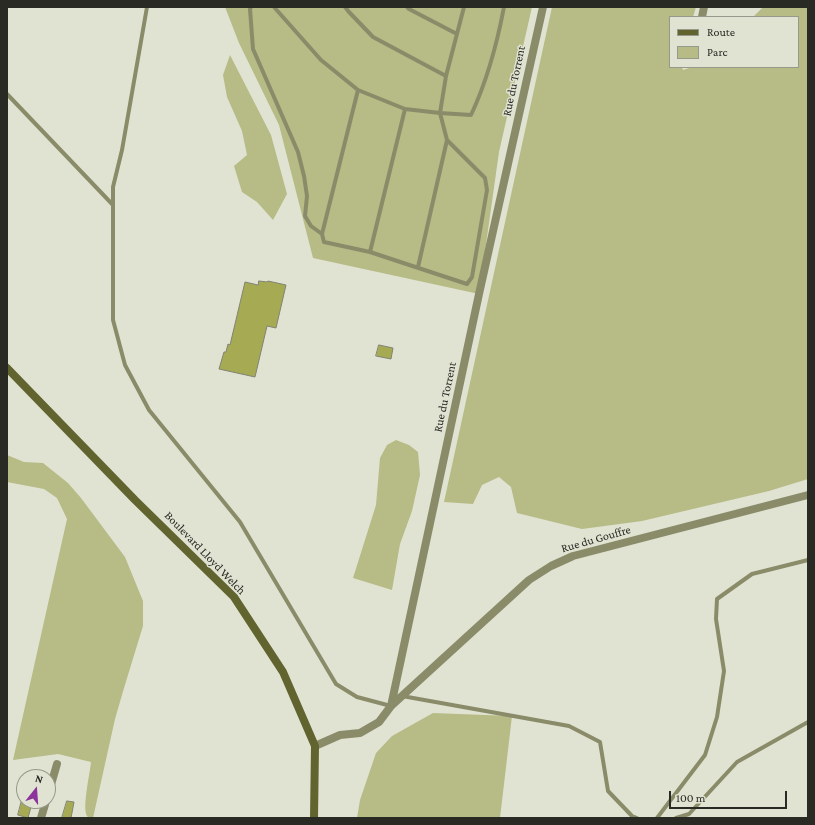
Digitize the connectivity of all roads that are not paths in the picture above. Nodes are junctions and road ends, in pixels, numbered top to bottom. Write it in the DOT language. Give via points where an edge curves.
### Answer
graph roads {
  1 [pos="147,7"];
  2 [pos="251,7"];
  3 [pos="274,7"];
  4 [pos="345,7"];
  5 [pos="407,7"];
  6 [pos="464,7"];
  7 [pos="504,7"];
  8 [pos="542,7"];
  9 [pos="457,34"];
  10 [pos="446,76"];
  11 [pos="358,90"];
  12 [pos="7,94"];
  13 [pos="404,109"];
  14 [pos="440,113"];
  15 [pos="447,140"];
  16 [pos="113,206"];
  17 [pos="322,234"];
  18 [pos="370,252"];
  19 [pos="418,268"];
  20 [pos="7,368"];
  21 [pos="808,495"];
  22 [pos="808,560"];
  23 [pos="402,696"];
  24 [pos="391,706"];
  25 [pos="808,722"];
  26 [pos="315,746"];
  27 [pos="57,764"];
  28 [pos="56,769"];
  29 [pos="314,818"];
  30 [pos="637,818"];
  31 [pos="657,818"];
  32 [pos="676,818"];
  1 -- 16 [label="lane" via="113,187"];
  2 -- 17 [label="lane" via="253,49 298,152 308,196 305,216 311,226"];
  3 -- 11 [label="lane" via="320,60"];
  4 -- 10 [label="lane" via="373,38"];
  5 -- 9 [label="lane"];
  6 -- 9 [label="lane"];
  7 -- 14 [label="lane" via="498,38 479,99 471,115"];
  8 -- 24 [label="street, Rue du Torrent"];
  9 -- 10 [label="lane"];
  10 -- 14 [label="lane"];
  11 -- 13 [label="lane"];
  11 -- 17 [label="lane"];
  12 -- 16 [label="lane"];
  13 -- 14 [label="lane"];
  13 -- 18 [label="lane"];
  14 -- 15 [label="lane"];
  15 -- 19 [label="lane"];
  15 -- 19 [label="lane" via="485,178 487,190 472,277 467,284"];
  16 -- 24 [label="lane" via="113,320 126,365 149,410 240,522 336,684 357,697"];
  17 -- 18 [label="lane" via="324,242"];
  18 -- 19 [label="lane"];
  20 -- 26 [label="main road, Boulevard Lloyd Welch" via="234,597 284,672"];
  21 -- 23 [label="street, Rue du Gouffre" via="573,556 551,566 529,580"];
  22 -- 31 [label="lane" via="752,574 717,599 716,619 724,671 717,717 705,755"];
  23 -- 24 [label="street, Rue du Gouffre"];
  23 -- 30 [label="lane" via="569,726 600,742 608,791"];
  24 -- 26 [label="street, Rue du Torrent" via="379,722 360,733 340,735"];
  25 -- 32 [label="lane" via="737,762 689,814"];
  26 -- 29 [label="main road, Boulevard Lloyd Welch"];
  27 -- 28 [label="street"];
}
